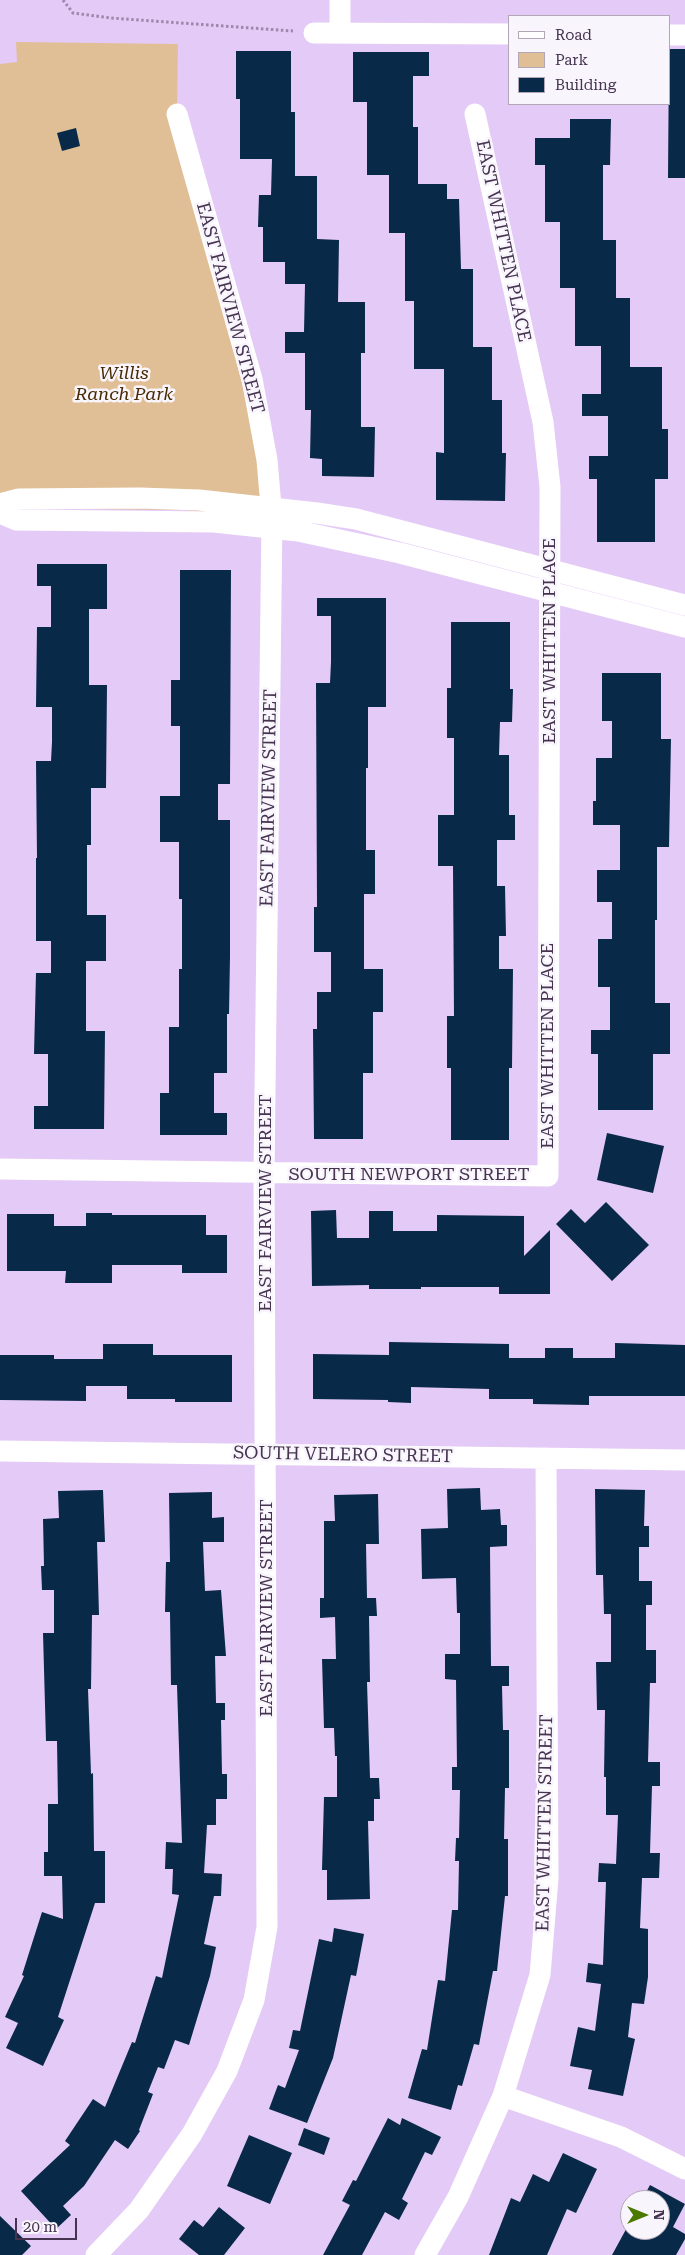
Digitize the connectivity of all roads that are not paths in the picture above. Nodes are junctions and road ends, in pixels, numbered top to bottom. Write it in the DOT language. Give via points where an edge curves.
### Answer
graph roads {
  1 [pos="340,0"];
  2 [pos="314,33"];
  3 [pos="340,33"];
  4 [pos="508,34"];
  5 [pos="670,35"];
  6 [pos="685,35"];
  7 [pos="177,114"];
  8 [pos="475,114"];
  9 [pos="0,504"];
  10 [pos="0,513"];
  11 [pos="271,517"];
  12 [pos="550,570"];
  13 [pos="550,592"];
  14 [pos="685,605"];
  15 [pos="685,627"];
  16 [pos="0,1168"];
  17 [pos="264,1173"];
  18 [pos="548,1176"];
  19 [pos="0,1451"];
  20 [pos="267,1453"];
  21 [pos="546,1458"];
  22 [pos="685,1460"];
  23 [pos="503,2096"];
  24 [pos="685,2169"];
  25 [pos="96,2255"];
  26 [pos="426,2255"];
  1 -- 3 [label="street"];
  2 -- 3 [label="street"];
  3 -- 4 [label="street"];
  5 -- 6 [label="street"];
  7 -- 11 [label="street, EAST FAIRVIEW STREET" via="252,379 267,460"];
  8 -- 12 [label="street, EAST WHITTEN PLACE" via="543,422 550,487"];
  9 -- 11 [label="street" via="18,498 199,500"];
  10 -- 11 [label="street" via="16,520 214,522"];
  11 -- 12 [label="street" via="356,519"];
  11 -- 13 [label="street"];
  11 -- 17 [label="street, EAST FAIRVIEW STREET"];
  12 -- 13 [label="street, EAST WHITTEN PLACE"];
  12 -- 14 [label="street"];
  13 -- 15 [label="street"];
  13 -- 18 [label="street, EAST WHITTEN PLACE"];
  16 -- 17 [label="street, SOUTH NEWPORT STREET"];
  17 -- 18 [label="street, SOUTH NEWPORT STREET"];
  17 -- 20 [label="street, EAST FAIRVIEW STREET"];
  19 -- 20 [label="street, SOUTH VELERO STREET"];
  20 -- 21 [label="street, SOUTH VELERO STREET"];
  20 -- 25 [label="street, EAST FAIRVIEW STREET" via="267,1927 254,2000 227,2071 192,2134 139,2210"];
  21 -- 22 [label="street, SOUTH VELERO STREET"];
  21 -- 23 [label="street, EAST WHITTEN STREET" via="548,1879 540,1975"];
  23 -- 24 [label="street" via="621,2137"];
  23 -- 26 [label="street, EAST WHITTEN STREET" via="458,2197"];
}
